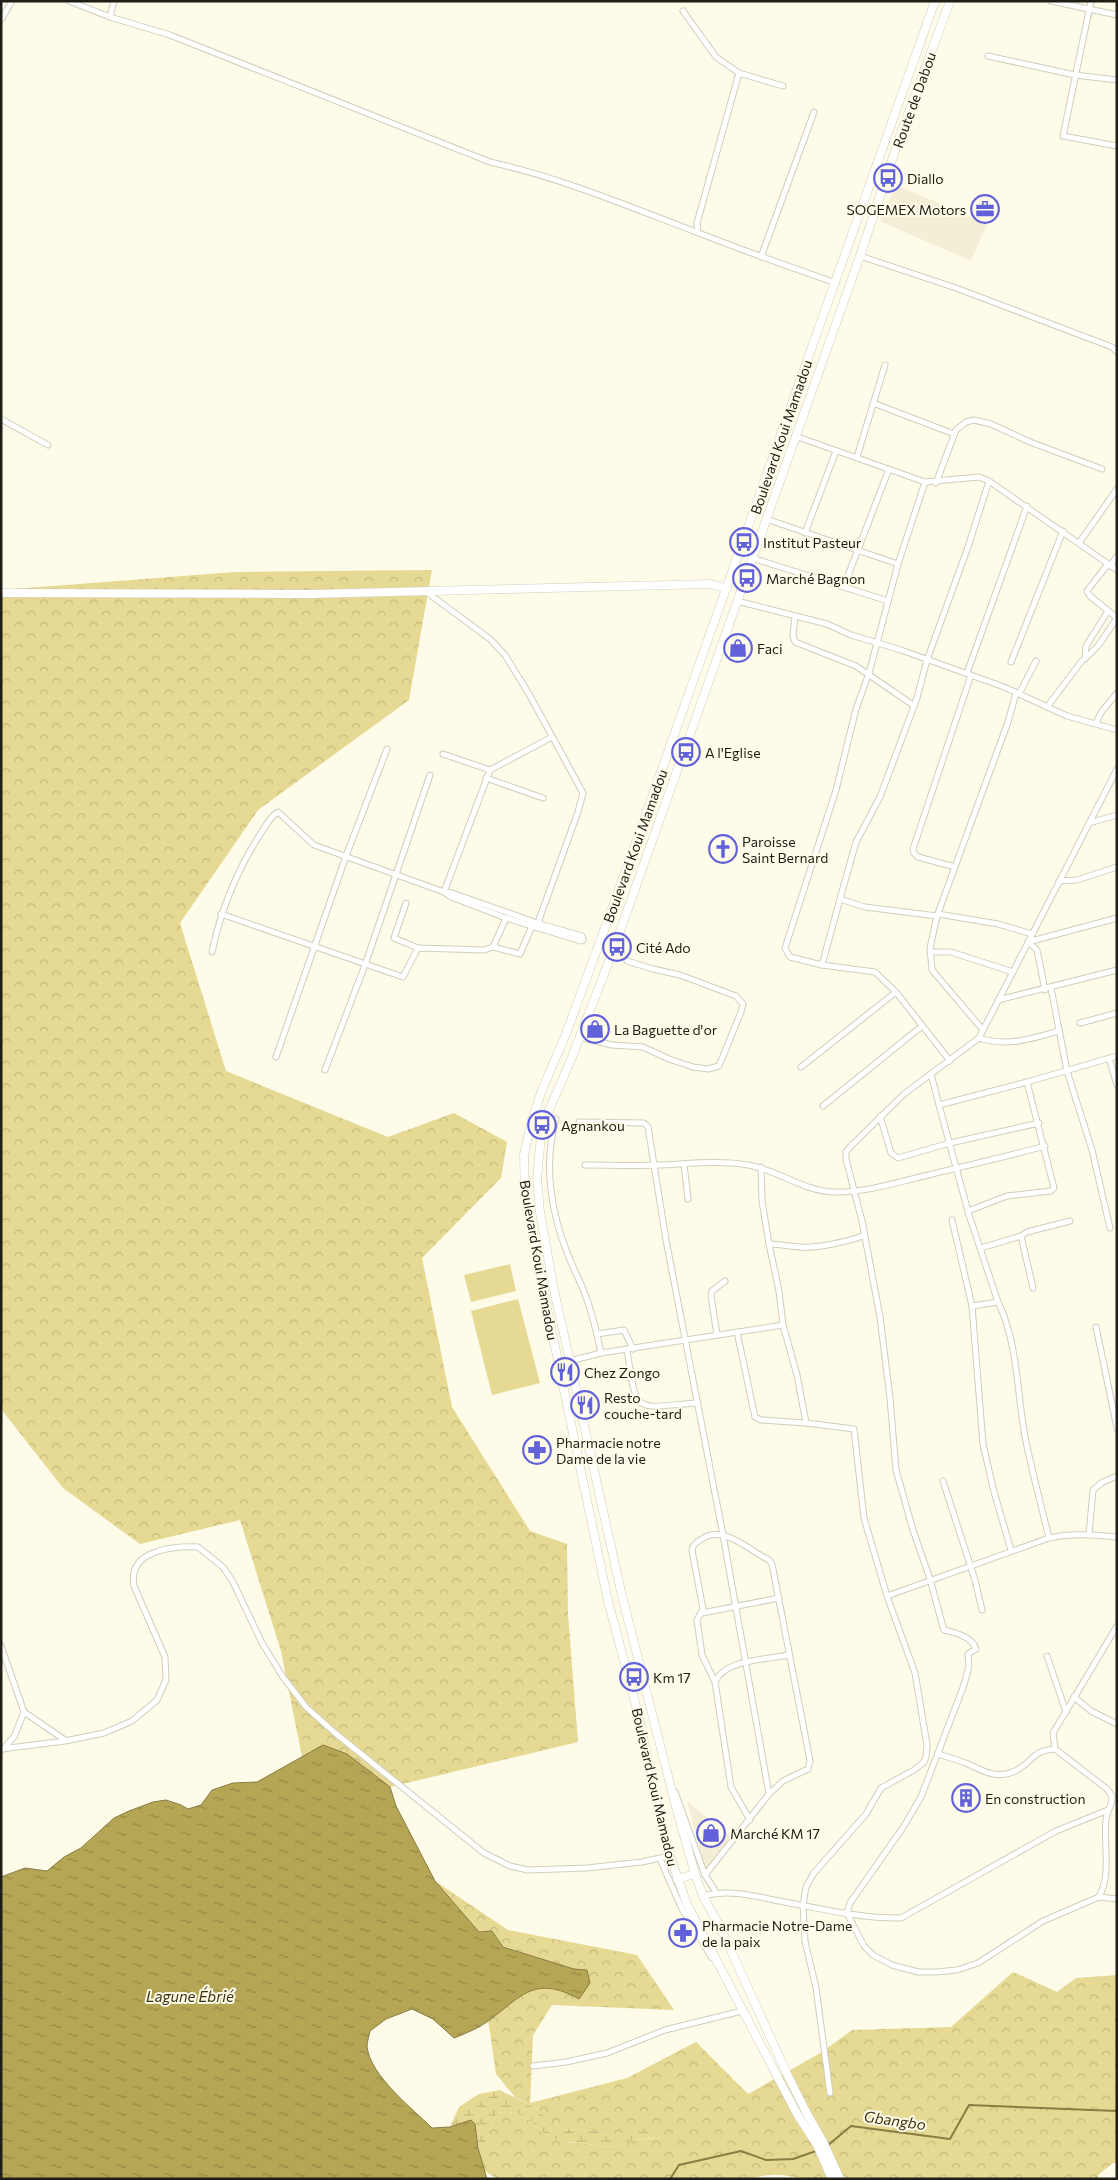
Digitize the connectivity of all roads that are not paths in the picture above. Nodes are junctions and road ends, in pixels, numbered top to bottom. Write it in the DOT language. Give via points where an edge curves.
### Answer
graph roads {
  1 [pos="12,1"];
  2 [pos="69,1"];
  3 [pos="114,1"];
  4 [pos="935,1"];
  5 [pos="950,1"];
  6 [pos="1051,1"];
  7 [pos="1091,1"];
  8 [pos="1088,9"];
  9 [pos="683,11"];
  10 [pos="1117,14"];
  11 [pos="110,17"];
  12 [pos="1,20"];
  13 [pos="988,56"];
  14 [pos="739,73"];
  15 [pos="1075,75"];
  16 [pos="1117,80"];
  17 [pos="783,86"];
  18 [pos="814,112"];
  19 [pos="1117,146"];
  20 [pos="698,233"];
  21 [pos="860,256"];
  22 [pos="761,257"];
  23 [pos="836,284"];
  24 [pos="1117,352"];
  25 [pos="885,365"];
  26 [pos="873,403"];
  27 [pos="1,419"];
  28 [pos="954,434"];
  29 [pos="795,436"];
  30 [pos="48,445"];
  31 [pos="836,451"];
  32 [pos="857,458"];
  33 [pos="889,469"];
  34 [pos="1102,469"];
  35 [pos="989,481"];
  36 [pos="925,482"];
  37 [pos="936,483"];
  38 [pos="1117,489"];
  39 [pos="1027,506"];
  40 [pos="766,519"];
  41 [pos="1063,531"];
  42 [pos="805,533"];
  43 [pos="1079,543"];
  44 [pos="858,551"];
  45 [pos="1117,556"];
  46 [pos="752,558"];
  47 [pos="898,564"];
  48 [pos="1109,565"];
  49 [pos="1117,570"];
  50 [pos="844,586"];
  51 [pos="727,589"];
  52 [pos="425,591"];
  53 [pos="1,593"];
  54 [pos="737,601"];
  55 [pos="888,601"];
  56 [pos="1108,611"];
  57 [pos="795,616"];
  58 [pos="1117,618"];
  59 [pos="877,642"];
  60 [pos="1085,659"];
  61 [pos="927,660"];
  62 [pos="1036,661"];
  63 [pos="1011,662"];
  64 [pos="869,673"];
  65 [pos="969,674"];
  66 [pos="1117,693"];
  67 [pos="1018,694"];
  68 [pos="913,706"];
  69 [pos="1048,707"];
  70 [pos="680,722"];
  71 [pos="1096,723"];
  72 [pos="693,727"];
  73 [pos="1117,730"];
  74 [pos="552,737"];
  75 [pos="387,749"];
  76 [pos="443,754"];
  77 [pos="1117,768"];
  78 [pos="490,770"];
  79 [pos="430,775"];
  80 [pos="486,778"];
  81 [pos="543,798"];
  82 [pos="1117,815"];
  83 [pos="1089,822"];
  84 [pos="346,856"];
  85 [pos="955,867"];
  86 [pos="1117,867"];
  87 [pos="395,876"];
  88 [pos="1058,881"];
  89 [pos="444,892"];
  90 [pos="840,899"];
  91 [pos="406,903"];
  92 [pos="221,914"];
  93 [pos="937,915"];
  94 [pos="506,918"];
  95 [pos="1117,918"];
  96 [pos="535,926"];
  97 [pos="1032,934"];
  98 [pos="1028,942"];
  99 [pos="315,947"];
  100 [pos="493,947"];
  101 [pos="418,948"];
  102 [pos="212,952"];
  103 [pos="930,952"];
  104 [pos="627,961"];
  105 [pos="365,965"];
  106 [pos="822,965"];
  107 [pos="1117,970"];
  108 [pos="1012,972"];
  109 [pos="1048,989"];
  110 [pos="896,992"];
  111 [pos="998,1000"];
  112 [pos="1117,1013"];
  113 [pos="1080,1023"];
  114 [pos="922,1026"];
  115 [pos="983,1030"];
  116 [pos="1059,1031"];
  117 [pos="579,1036"];
  118 [pos="979,1038"];
  119 [pos="1117,1056"];
  120 [pos="276,1057"];
  121 [pos="1109,1058"];
  122 [pos="950,1061"];
  123 [pos="801,1067"];
  124 [pos="325,1070"];
  125 [pos="1066,1071"];
  126 [pos="931,1074"];
  127 [pos="1027,1082"];
  128 [pos="1117,1084"];
  129 [pos="940,1104"];
  130 [pos="823,1106"];
  131 [pos="880,1116"];
  132 [pos="556,1119"];
  133 [pos="579,1122"];
  134 [pos="1039,1123"];
  135 [pos="950,1142"];
  136 [pos="1045,1146"];
  137 [pos="684,1164"];
  138 [pos="585,1165"];
  139 [pos="654,1165"];
  140 [pos="761,1167"];
  141 [pos="957,1168"];
  142 [pos="853,1191"];
  143 [pos="688,1199"];
  144 [pos="968,1211"];
  145 [pos="952,1220"];
  146 [pos="1070,1221"];
  147 [pos="1110,1228"];
  148 [pos="865,1235"];
  149 [pos="1021,1236"];
  150 [pos="769,1244"];
  151 [pos="981,1248"];
  152 [pos="725,1281"];
  153 [pos="1033,1288"];
  154 [pos="998,1302"];
  155 [pos="972,1306"];
  156 [pos="783,1325"];
  157 [pos="1096,1326"];
  158 [pos="737,1332"];
  159 [pos="597,1334"];
  160 [pos="717,1335"];
  161 [pos="686,1340"];
  162 [pos="630,1349"];
  163 [pos="601,1353"];
  164 [pos="571,1360"];
  165 [pos="558,1364"];
  166 [pos="698,1403"];
  167 [pos="806,1422"];
  168 [pos="1117,1428"];
  169 [pos="1117,1476"];
  170 [pos="943,1481"];
  171 [pos="723,1535"];
  172 [pos="1089,1535"];
  173 [pos="1117,1537"];
  174 [pos="1049,1538"];
  175 [pos="1011,1550"];
  176 [pos="970,1566"];
  177 [pos="930,1579"];
  178 [pos="887,1596"];
  179 [pos="779,1598"];
  180 [pos="735,1606"];
  181 [pos="982,1610"];
  182 [pos="702,1613"];
  183 [pos="1117,1626"];
  184 [pos="1,1646"];
  185 [pos="788,1655"];
  186 [pos="1047,1656"];
  187 [pos="745,1663"];
  188 [pos="716,1682"];
  189 [pos="1074,1697"];
  190 [pos="24,1712"];
  191 [pos="1066,1712"];
  192 [pos="1117,1724"];
  193 [pos="65,1741"];
  194 [pos="2,1749"];
  195 [pos="1055,1749"];
  196 [pos="938,1754"];
  197 [pos="665,1766"];
  198 [pos="769,1794"];
  199 [pos="1114,1798"];
  200 [pos="1108,1810"];
  201 [pos="750,1820"];
  202 [pos="670,1856"];
  203 [pos="660,1859"];
  204 [pos="695,1874"];
  205 [pos="705,1875"];
  206 [pos="677,1879"];
  207 [pos="716,1892"];
  208 [pos="704,1896"];
  209 [pos="1098,1897"];
  210 [pos="1117,1899"];
  211 [pos="803,1905"];
  212 [pos="847,1913"];
  213 [pos="720,1970"];
  214 [pos="742,2011"];
  215 [pos="533,2066"];
  216 [pos="830,2093"];
  217 [pos="820,2143"];
  218 [pos="827,2158"];
  219 [pos="832,2179"];
  220 [pos="840,2179"];
  1 -- 12 [label="street"];
  2 -- 11 [label="street"];
  3 -- 11 [label="street"];
  4 -- 23 [label="main road, Boulevard Koui Mamadou"];
  5 -- 21 [label="main road, Route de Dabou"];
  6 -- 8 [label="street"];
  7 -- 8 [label="street"];
  8 -- 10 [label="street"];
  8 -- 15 [label="street"];
  9 -- 14 [label="street" via="716,57"];
  11 -- 20 [label="street" via="170,35 490,162 532,171"];
  13 -- 15 [label="street"];
  14 -- 17 [label="street"];
  14 -- 20 [label="street" via="699,217"];
  15 -- 16 [label="street"];
  15 -- 19 [label="street" via="1063,136"];
  18 -- 22 [label="street"];
  20 -- 22 [label="street"];
  21 -- 24 [label="street" via="965,291 1112,347"];
  21 -- 29 [label="main road, Boulevard Koui Mamadou"];
  22 -- 23 [label="street"];
  23 -- 51 [label="main road, Boulevard Koui Mamadou"];
  25 -- 26 [label="street"];
  26 -- 28 [label="street"];
  26 -- 32 [label="street"];
  27 -- 30 [label="street"];
  28 -- 34 [label="street" via="960,426 974,420 991,424"];
  28 -- 37 [label="street"];
  29 -- 31 [label="street"];
  29 -- 40 [label="main road, Boulevard Koui Mamadou"];
  31 -- 32 [label="street"];
  31 -- 42 [label="street"];
  32 -- 33 [label="street"];
  33 -- 36 [label="street"];
  33 -- 44 [label="street"];
  35 -- 37 [label="street" via="979,478"];
  35 -- 39 [label="street"];
  35 -- 61 [label="street"];
  36 -- 37 [label="street"];
  36 -- 47 [label="street"];
  38 -- 43 [label="street"];
  39 -- 41 [label="street"];
  39 -- 65 [label="street"];
  40 -- 42 [label="street"];
  40 -- 46 [label="main road, Boulevard Koui Mamadou"];
  41 -- 43 [label="street"];
  41 -- 63 [label="street"];
  42 -- 44 [label="street"];
  43 -- 48 [label="street"];
  44 -- 47 [label="street"];
  44 -- 50 [label="street"];
  45 -- 48 [label="street"];
  46 -- 50 [label="street"];
  46 -- 54 [label="main road, Boulevard Koui Mamadou"];
  47 -- 55 [label="street"];
  48 -- 49 [label="street"];
  48 -- 56 [label="street" via="1087,591"];
  50 -- 55 [label="street"];
  51 -- 52 [label="main road" via="711,584"];
  51 -- 70 [label="main road, Boulevard Koui Mamadou"];
  52 -- 53 [label="main road"];
  52 -- 74 [label="street" via="490,639 505,655"];
  54 -- 57 [label="street"];
  54 -- 72 [label="main road, Boulevard Koui Mamadou"];
  55 -- 59 [label="street"];
  56 -- 58 [label="street"];
  56 -- 60 [label="street" via="1086,646"];
  57 -- 59 [label="street"];
  57 -- 64 [label="street" via="793,636 796,642"];
  58 -- 60 [label="street"];
  59 -- 61 [label="street"];
  59 -- 64 [label="street"];
  60 -- 69 [label="street"];
  61 -- 65 [label="street"];
  61 -- 68 [label="street"];
  62 -- 67 [label="street"];
  64 -- 68 [label="street"];
  64 -- 106 [label="street" via="856,709 836,790 785,948 790,957"];
  65 -- 67 [label="street"];
  65 -- 85 [label="street" via="913,849 918,857"];
  66 -- 71 [label="street"];
  67 -- 69 [label="street"];
  67 -- 85 [label="street"];
  68 -- 90 [label="street" via="880,797 856,842"];
  69 -- 71 [label="street" via="1067,716"];
  70 -- 72 [label="main road"];
  70 -- 165 [label="main road, Boulevard Koui Mamadou" via="566,1034 530,1123 524,1154 527,1210"];
  71 -- 73 [label="street"];
  72 -- 117 [label="main road, Boulevard Koui Mamadou"];
  74 -- 78 [label="street"];
  74 -- 96 [label="street" via="583,793"];
  75 -- 84 [label="street"];
  76 -- 78 [label="street"];
  77 -- 83 [label="street"];
  78 -- 80 [label="street"];
  79 -- 87 [label="street"];
  80 -- 81 [label="street"];
  80 -- 89 [label="street"];
  82 -- 83 [label="street"];
  83 -- 88 [label="street"];
  84 -- 87 [label="street"];
  84 -- 92 [label="street" via="314,845 281,813 276,813 249,852"];
  84 -- 99 [label="street"];
  85 -- 93 [label="street"];
  86 -- 88 [label="street" via="1078,880"];
  87 -- 89 [label="street"];
  87 -- 105 [label="street"];
  88 -- 97 [label="street"];
  89 -- 94 [label="street"];
  89 -- 96 [label="street" via="452,892"];
  90 -- 93 [label="street" via="865,907"];
  90 -- 106 [label="street"];
  91 -- 101 [label="street" via="394,938"];
  92 -- 99 [label="street"];
  92 -- 102 [label="street"];
  93 -- 97 [label="street" via="998,924"];
  93 -- 103 [label="street"];
  94 -- 96 [label="street"];
  94 -- 100 [label="street"];
  95 -- 98 [label="street"];
  96 -- 96 [label="street" via="580,941 583,940 582,936"];
  96 -- 100 [label="street" via="520,954"];
  97 -- 98 [label="street"];
  98 -- 108 [label="street"];
  98 -- 109 [label="street" via="1037,950"];
  99 -- 105 [label="street"];
  99 -- 120 [label="street"];
  100 -- 101 [label="street" via="484,950"];
  101 -- 105 [label="street" via="403,977"];
  103 -- 108 [label="street" via="951,952"];
  103 -- 115 [label="street" via="932,970"];
  104 -- 117 [label="street" via="680,975 740,1000 743,1004 741,1012 719,1066 708,1069 693,1067 643,1047 612,1045"];
  105 -- 124 [label="street"];
  106 -- 110 [label="street" via="875,972"];
  107 -- 109 [label="street"];
  108 -- 111 [label="street"];
  109 -- 111 [label="street"];
  109 -- 116 [label="street"];
  110 -- 114 [label="street"];
  110 -- 123 [label="street"];
  111 -- 115 [label="street"];
  112 -- 113 [label="street"];
  114 -- 122 [label="street"];
  114 -- 130 [label="street"];
  115 -- 118 [label="street"];
  116 -- 118 [label="street" via="1015,1042"];
  116 -- 125 [label="street"];
  117 -- 164 [label="main road, Boulevard Koui Mamadou" via="545,1119 537,1156 540,1212"];
  118 -- 122 [label="street"];
  119 -- 121 [label="street"];
  121 -- 125 [label="street"];
  121 -- 128 [label="street"];
  122 -- 126 [label="street"];
  125 -- 127 [label="street"];
  125 -- 147 [label="street" via="1092,1150"];
  126 -- 129 [label="street"];
  126 -- 131 [label="street"];
  127 -- 129 [label="street"];
  127 -- 134 [label="street"];
  129 -- 135 [label="street"];
  131 -- 135 [label="street" via="895,1157 902,1158"];
  131 -- 142 [label="street" via="846,1152"];
  132 -- 159 [label="street" via="550,1154 552,1199 565,1246"];
  133 -- 139 [label="street" via="647,1124"];
  134 -- 135 [label="street"];
  134 -- 136 [label="street"];
  135 -- 141 [label="street"];
  136 -- 141 [label="street"];
  136 -- 144 [label="street" via="1055,1184 1053,1190 1007,1196"];
  137 -- 139 [label="street"];
  137 -- 140 [label="street" via="712,1162"];
  137 -- 143 [label="street"];
  138 -- 139 [label="street"];
  139 -- 161 [label="street"];
  140 -- 142 [label="street" via="817,1191"];
  140 -- 150 [label="street" via="762,1201"];
  141 -- 142 [label="street"];
  141 -- 144 [label="street"];
  142 -- 148 [label="street"];
  144 -- 151 [label="street"];
  145 -- 155 [label="street"];
  146 -- 149 [label="street"];
  148 -- 150 [label="street" via="851,1241 812,1247"];
  148 -- 177 [label="street" via="880,1317 896,1470"];
  149 -- 151 [label="street"];
  149 -- 153 [label="street"];
  150 -- 156 [label="street"];
  151 -- 154 [label="street"];
  152 -- 160 [label="street" via="712,1291 711,1296"];
  154 -- 155 [label="street"];
  154 -- 174 [label="street" via="1005,1315 1025,1436"];
  155 -- 175 [label="street" via="983,1444"];
  156 -- 158 [label="street"];
  156 -- 167 [label="street"];
  157 -- 168 [label="street"];
  158 -- 160 [label="street"];
  158 -- 167 [label="street" via="755,1417"];
  159 -- 162 [label="street" via="624,1330"];
  159 -- 163 [label="street"];
  160 -- 161 [label="street"];
  161 -- 162 [label="street"];
  161 -- 166 [label="street"];
  162 -- 163 [label="street"];
  162 -- 166 [label="street" via="632,1389 637,1401 644,1406 656,1407"];
  163 -- 164 [label="street"];
  164 -- 165 [label="street"];
  164 -- 197 [label="main road, Boulevard Koui Mamadou" via="622,1596"];
  165 -- 202 [label="main road, Boulevard Koui Mamadou" via="608,1601 639,1717 658,1814"];
  166 -- 171 [label="street"];
  167 -- 178 [label="street" via="854,1429 862,1508"];
  169 -- 172 [label="street" via="1093,1490"];
  170 -- 176 [label="street"];
  171 -- 179 [label="street" via="769,1560"];
  171 -- 180 [label="street"];
  171 -- 182 [label="street" via="708,1534 692,1546"];
  172 -- 173 [label="street"];
  172 -- 174 [label="street"];
  174 -- 175 [label="street"];
  175 -- 176 [label="street"];
  176 -- 177 [label="street"];
  176 -- 181 [label="street"];
  177 -- 178 [label="street"];
  177 -- 196 [label="street" via="944,1630 969,1639 976,1648 968,1654 969,1666 964,1685"];
  178 -- 211 [label="street" via="915,1673 927,1745 926,1757 914,1770 876,1793 866,1814 814,1873 806,1887"];
  179 -- 180 [label="street"];
  179 -- 185 [label="street"];
  180 -- 182 [label="street"];
  180 -- 187 [label="street"];
  182 -- 188 [label="street" via="697,1620 702,1655"];
  183 -- 189 [label="street"];
  184 -- 190 [label="street"];
  185 -- 187 [label="street"];
  185 -- 198 [label="street" via="810,1761 808,1769 783,1781"];
  186 -- 191 [label="street"];
  187 -- 188 [label="street" via="737,1663 720,1673"];
  187 -- 198 [label="street"];
  188 -- 201 [label="street" via="731,1787"];
  189 -- 191 [label="street"];
  189 -- 192 [label="street"];
  190 -- 193 [label="street"];
  190 -- 194 [label="street" via="14,1737"];
  191 -- 195 [label="street" via="1054,1733"];
  193 -- 194 [label="street"];
  193 -- 203 [label="street" via="104,1733 132,1721 157,1700 166,1680 165,1657 132,1577 142,1558 163,1549 198,1547 224,1567 262,1643 306,1707 484,1853 510,1866 528,1870 587,1868"];
  195 -- 196 [label="street" via="1042,1750 1020,1768 997,1776"];
  195 -- 199 [label="street"];
  196 -- 212 [label="street" via="917,1804 850,1903"];
  197 -- 204 [label="main road, Boulevard Koui Mamadou"];
  197 -- 205 [label="street"];
  198 -- 201 [label="street"];
  199 -- 200 [label="street"];
  200 -- 209 [label="street" via="1105,1825 1107,1873"];
  200 -- 212 [label="street" via="1056,1831 902,1918"];
  201 -- 205 [label="street"];
  202 -- 203 [label="street"];
  202 -- 206 [label="main road, Boulevard Koui Mamadou"];
  203 -- 213 [label="street" via="694,1932"];
  204 -- 206 [label="main road"];
  204 -- 208 [label="main road, Boulevard Koui Mamadou"];
  205 -- 207 [label="street"];
  206 -- 213 [label="main road, Boulevard Koui Mamadou"];
  207 -- 208 [label="street"];
  207 -- 211 [label="street" via="740,1893"];
  208 -- 217 [label="main road, Boulevard Koui Mamadou"];
  209 -- 210 [label="street"];
  209 -- 212 [label="street" via="1043,1921 978,1963 958,1970 936,1972 918,1972 892,1965 873,1955 864,1946"];
  211 -- 212 [label="street"];
  211 -- 216 [label="street" via="805,1941 816,1988"];
  213 -- 214 [label="main road, Boulevard Koui Mamadou"];
  214 -- 215 [label="street" via="665,2030 607,2053"];
  214 -- 217 [label="main road, Boulevard Koui Mamadou" via="797,2114"];
  217 -- 218 [label="main road, Boulevard Koui Mamadou"];
  218 -- 219 [label="main road, Boulevard Koui Mamadou"];
  218 -- 220 [label="main road, Boulevard Koui Mamadou"];
}
